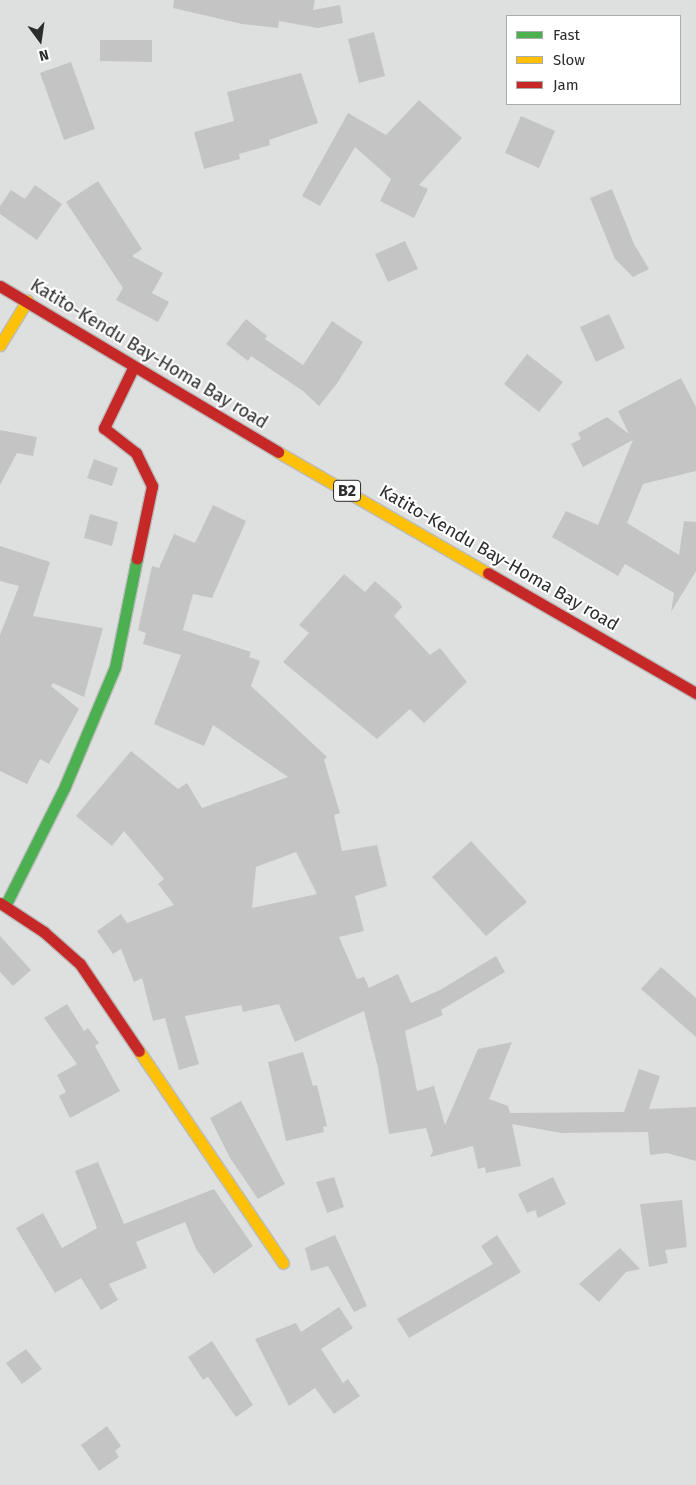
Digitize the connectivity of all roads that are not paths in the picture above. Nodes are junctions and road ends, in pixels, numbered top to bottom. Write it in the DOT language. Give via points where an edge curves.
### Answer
graph roads {
  1 [pos="0,286"];
  2 [pos="27,301"];
  3 [pos="0,345"];
  4 [pos="133,368"];
  5 [pos="696,693"];
  6 [pos="3,904"];
  7 [pos="284,1263"];
  1 -- 2 [label="main road, Katito-Kendu Bay-Homa Bay road / B2"];
  2 -- 3 [label="main road"];
  2 -- 4 [label="main road, Katito-Kendu Bay-Homa Bay road / B2"];
  4 -- 5 [label="main road, Katito-Kendu Bay-Homa Bay road / B2"];
  4 -- 6 [label="main road" via="104,428 136,453 152,486 115,667 66,786"];
  6 -- 7 [label="main road" via="44,932 80,964"];
}
